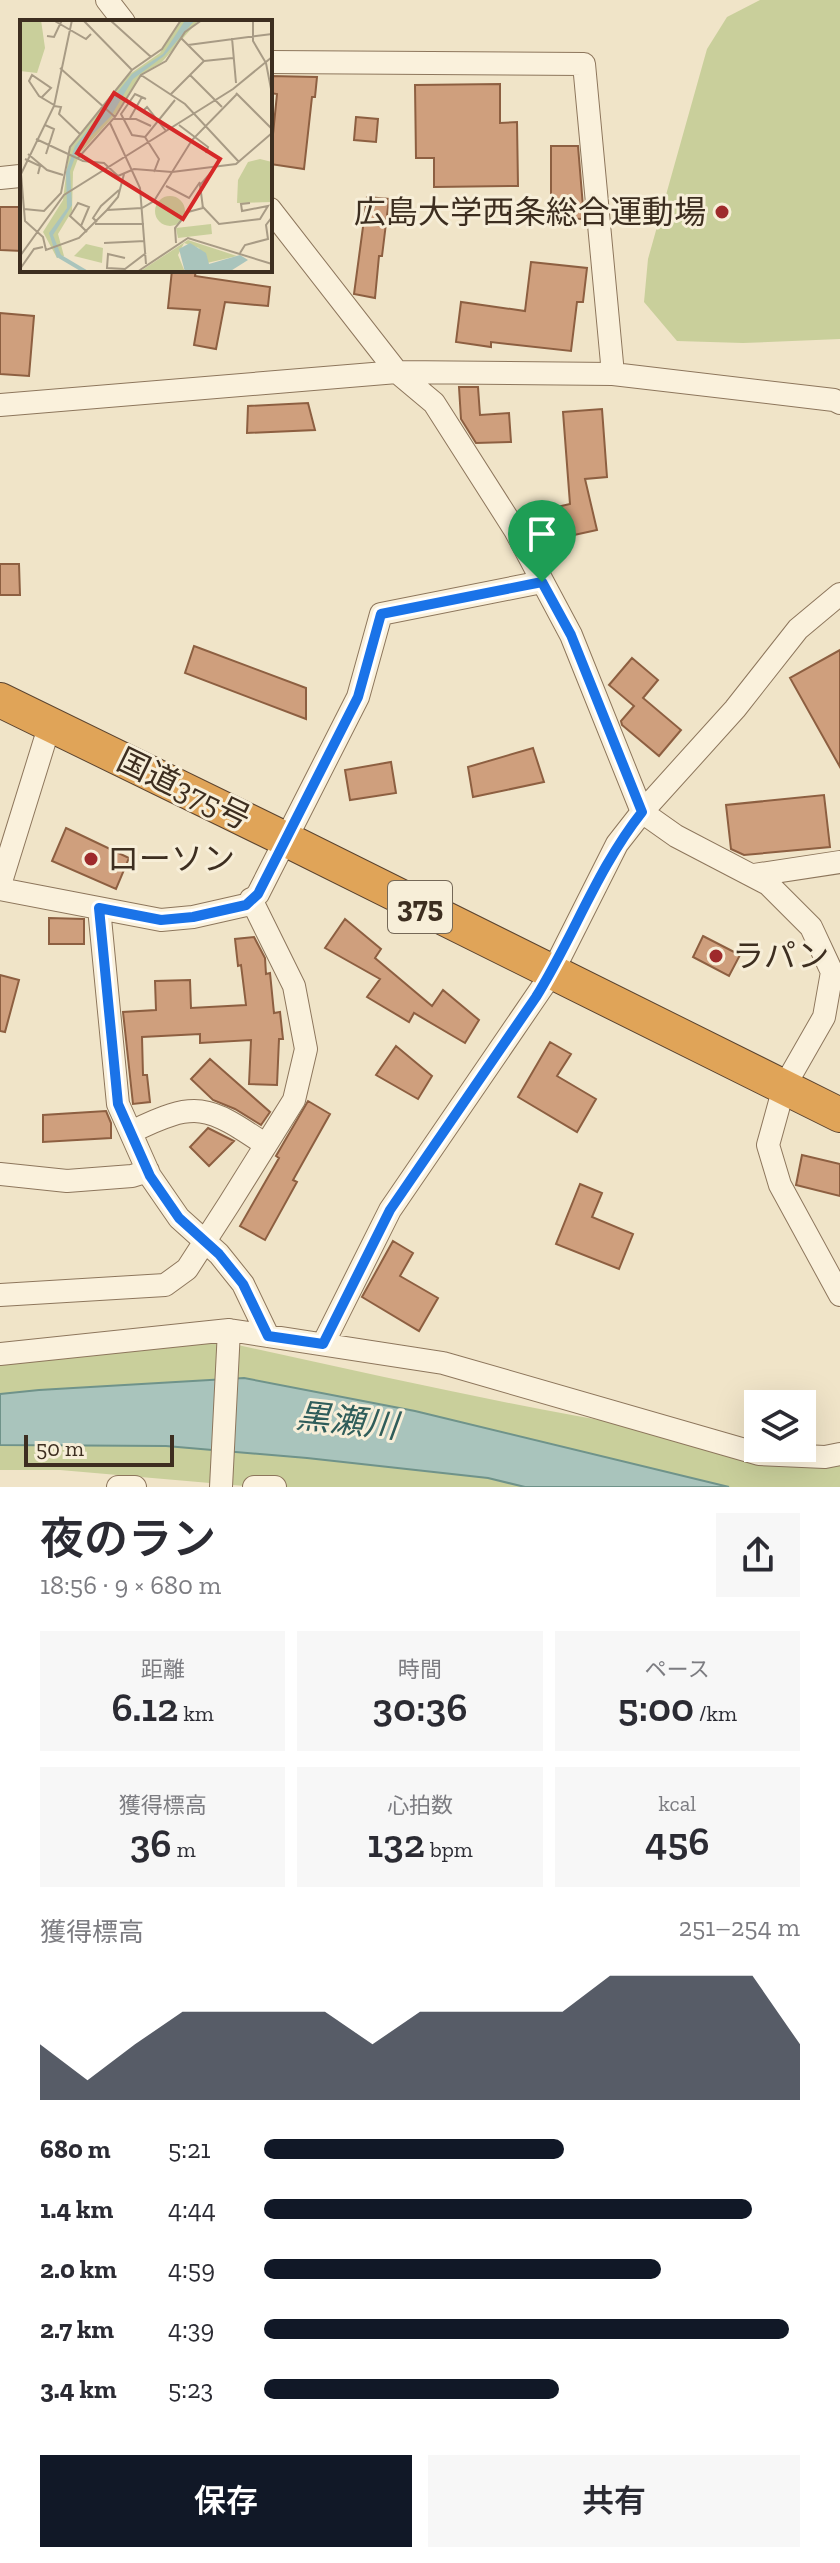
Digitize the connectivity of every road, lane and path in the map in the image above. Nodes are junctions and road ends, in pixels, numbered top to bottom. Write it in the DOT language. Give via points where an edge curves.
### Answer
graph roads {
  1 [pos="107,0"];
  2 [pos="122,20"];
  3 [pos="272,62"];
  4 [pos="272,212"];
  5 [pos="397,372"];
  6 [pos="613,374"];
  7 [pos="840,403"];
  8 [pos="0,405"];
  9 [pos="542,582"];
  10 [pos="840,594"];
  11 [pos="0,700"];
  12 [pos="50,724"];
  13 [pos="642,812"];
  14 [pos="285,839"];
  15 [pos="840,862"];
  16 [pos="754,875"];
  17 [pos="0,887"];
  18 [pos="251,899"];
  19 [pos="99,908"];
  20 [pos="552,973"];
  21 [pos="784,1087"];
  22 [pos="840,1115"];
  23 [pos="131,1132"];
  24 [pos="266,1145"];
  25 [pos="148,1171"];
  26 [pos="0,1174"];
  27 [pos="205,1241"];
  28 [pos="0,1295"];
  29 [pos="840,1295"];
  30 [pos="268,1336"];
  31 [pos="229,1338"];
  32 [pos="323,1344"];
  33 [pos="0,1354"];
  34 [pos="840,1454"];
  35 [pos="221,1483"];
  36 [pos="118,1487"];
  37 [pos="135,1487"];
  38 [pos="254,1487"];
  39 [pos="275,1487"];
  1 -- 2 [label="street"];
  3 -- 6 [label="street" via="584,64"];
  4 -- 5 [label="street"];
  5 -- 6 [label="street"];
  5 -- 8 [label="street"];
  5 -- 9 [label="street" via="434,403"];
  6 -- 7 [label="street"];
  9 -- 13 [label="street" via="571,635"];
  9 -- 14 [label="street" via="381,614 358,697"];
  10 -- 13 [label="street" via="798,629"];
  11 -- 12 [label="highway, 国道375号 / 375"];
  12 -- 14 [label="highway, 国道375号 / 375"];
  12 -- 17 [label="street"];
  13 -- 16 [label="street" via="676,836"];
  13 -- 20 [label="street" via="617,844"];
  14 -- 18 [label="street"];
  14 -- 20 [label="highway, 国道375号 / 375"];
  15 -- 16 [label="street"];
  16 -- 21 [label="street" via="811,927 832,972 824,1017"];
  17 -- 19 [label="street"];
  18 -- 19 [label="street" via="246,905 161,920"];
  18 -- 24 [label="street" via="294,986 306,1049 294,1100"];
  19 -- 23 [label="street" via="118,1104"];
  20 -- 21 [label="highway, 国道375号 / 375"];
  20 -- 32 [label="street" via="390,1210"];
  21 -- 22 [label="highway, 国道375号 / 375"];
  21 -- 29 [label="street" via="768,1145 780,1185"];
  23 -- 24 [label="street" via="196,1109 227,1118"];
  23 -- 25 [label="street"];
  24 -- 27 [label="street"];
  25 -- 26 [label="street" via="67,1181"];
  25 -- 27 [label="street" via="179,1218"];
  27 -- 28 [label="street" via="187,1269 165,1285"];
  27 -- 30 [label="street" via="243,1284"];
  30 -- 31 [label="street"];
  30 -- 32 [label="street"];
  31 -- 33 [label="street"];
  31 -- 35 [label="street"];
  32 -- 34 [label="street" via="443,1363 759,1454"];
  36 -- 37 [label="street"];
  38 -- 39 [label="street"];
}
